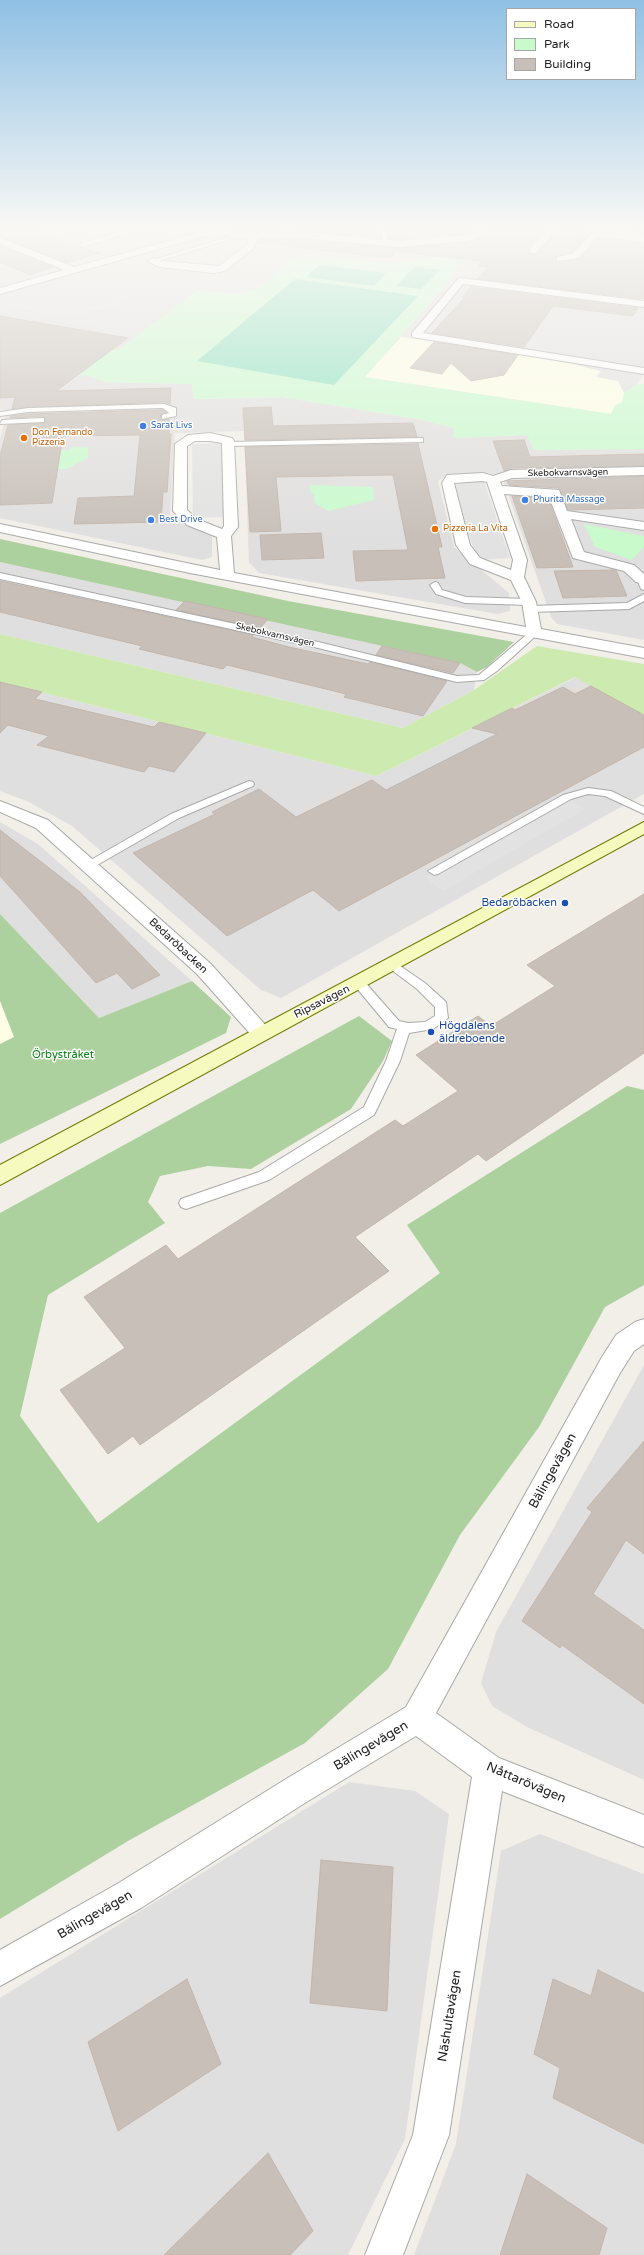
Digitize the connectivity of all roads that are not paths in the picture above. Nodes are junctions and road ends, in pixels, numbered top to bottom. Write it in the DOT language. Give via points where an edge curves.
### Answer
graph roads {
  1 [pos="419,331"];
  2 [pos="642,367"];
  3 [pos="0,414"];
  4 [pos="165,417"];
  5 [pos="41,420"];
  6 [pos="0,422"];
  7 [pos="420,440"];
  8 [pos="228,444"];
  9 [pos="644,471"];
  10 [pos="495,485"];
  11 [pos="562,514"];
  12 [pos="642,523"];
  13 [pos="0,528"];
  14 [pos="224,535"];
  15 [pos="0,576"];
  16 [pos="227,576"];
  17 [pos="517,577"];
  18 [pos="643,582"];
  19 [pos="435,585"];
  20 [pos="644,597"];
  21 [pos="529,605"];
  22 [pos="534,633"];
  23 [pos="644,653"];
  24 [pos="249,784"];
  25 [pos="0,806"];
  26 [pos="644,811"];
  27 [pos="644,828"];
  28 [pos="88,865"];
  29 [pos="434,871"];
  30 [pos="393,965"];
  31 [pos="359,983"];
  32 [pos="404,1027"];
  33 [pos="261,1033"];
  34 [pos="0,1176"];
  35 [pos="186,1203"];
  36 [pos="644,1330"];
  37 [pos="417,1718"];
  38 [pos="489,1770"];
  39 [pos="644,1831"];
  40 [pos="0,1969"];
  41 [pos="384,2255"];
  1 -- 2 [label="street" via="416,335"];
  3 -- 4 [label="lane" via="28,410 164,406 173,410 173,414"];
  5 -- 6 [label="lane"];
  7 -- 8 [label="lane"];
  8 -- 14 [label="street" via="231,527"];
  8 -- 14 [label="street" via="228,441 210,437 192,438 181,444 180,511 192,522"];
  9 -- 10 [label="street, Skebokvarnsvägen" via="511,474"];
  10 -- 11 [label="street, Skebokvarnsvägen" via="554,493"];
  10 -- 17 [label="street" via="520,560"];
  10 -- 17 [label="street, Skebokvarnsvägen" via="483,477 451,478 448,482 463,545 475,561"];
  11 -- 12 [label="street"];
  11 -- 18 [label="street, Skebokvarnsvägen" via="578,555 629,568"];
  13 -- 16 [label="street"];
  14 -- 16 [label="street"];
  15 -- 22 [label="lane, Skebokvarnsvägen" via="299,641 457,680 481,678"];
  16 -- 22 [label="street"];
  17 -- 21 [label="street"];
  19 -- 21 [label="lane" via="439,592 465,600"];
  20 -- 21 [label="lane" via="629,606"];
  21 -- 22 [label="street"];
  22 -- 23 [label="street"];
  24 -- 28 [label="lane" via="176,816"];
  25 -- 28 [label="street, Bedaröbacken" via="42,824"];
  26 -- 29 [label="lane" via="608,793 588,791 566,797"];
  27 -- 30 [label="street, Ripsavägen"];
  28 -- 33 [label="street, Bedaröbacken" via="204,969"];
  30 -- 31 [label="street, Ripsavägen"];
  30 -- 32 [label="lane" via="441,1005 442,1018 428,1026"];
  31 -- 32 [label="lane" via="394,1024"];
  31 -- 33 [label="street, Ripsavägen"];
  32 -- 35 [label="lane" via="393,1061 369,1111 264,1176"];
  33 -- 34 [label="street, Ripsavägen"];
  36 -- 37 [label="street, Bälingevägen" via="625,1343 612,1365"];
  37 -- 38 [label="street, Nåttarövägen"];
  37 -- 40 [label="street, Bälingevägen" via="129,1896"];
  38 -- 39 [label="street, Nåttarövägen"];
  38 -- 41 [label="street, Näshultavägen" via="431,2135"];
}
